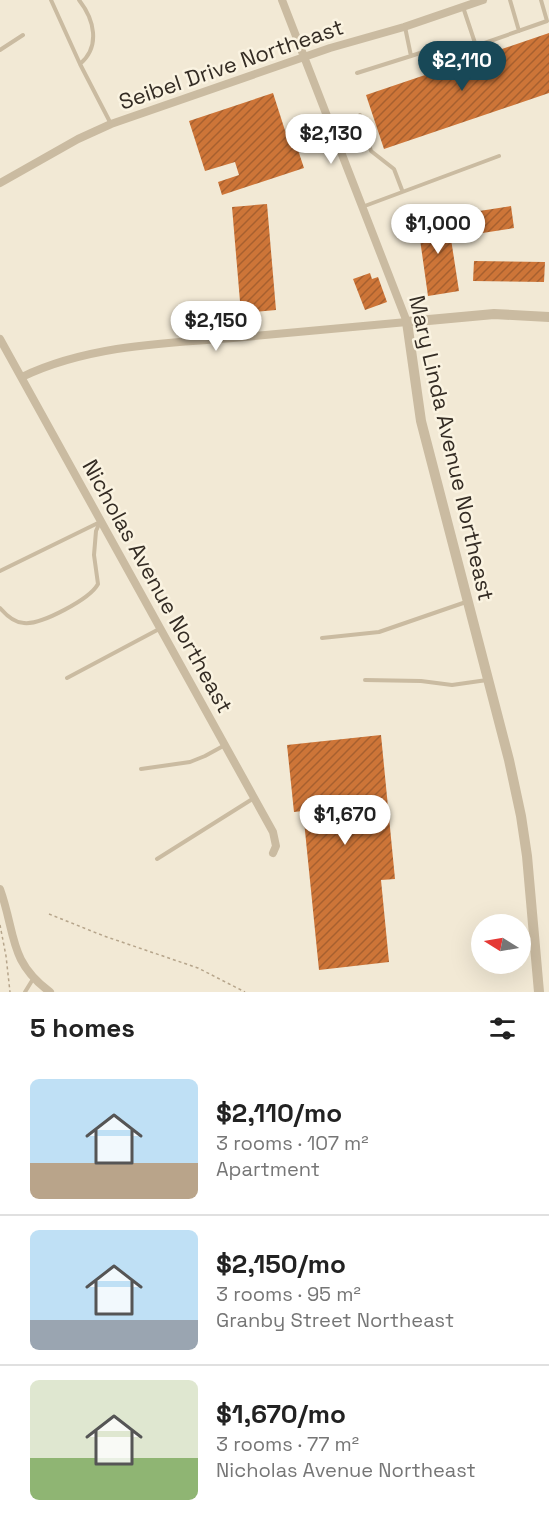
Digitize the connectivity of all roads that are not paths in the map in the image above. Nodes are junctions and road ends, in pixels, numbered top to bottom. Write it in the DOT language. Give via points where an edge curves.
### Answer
graph roads {
  1 [pos="51,0"];
  2 [pos="79,0"];
  3 [pos="282,0"];
  4 [pos="483,0"];
  5 [pos="510,0"];
  6 [pos="540,0"];
  7 [pos="463,7"];
  8 [pos="404,27"];
  9 [pos="519,31"];
  10 [pos="23,35"];
  11 [pos="447,44"];
  12 [pos="0,50"];
  13 [pos="411,56"];
  14 [pos="304,57"];
  15 [pos="80,64"];
  16 [pos="357,73"];
  17 [pos="360,115"];
  18 [pos="111,124"];
  19 [pos="499,156"];
  20 [pos="0,183"];
  21 [pos="402,190"];
  22 [pos="361,207"];
  23 [pos="549,317"];
  24 [pos="407,321"];
  25 [pos="0,339"];
  26 [pos="3,348"];
  27 [pos="22,376"];
  28 [pos="101,522"];
  29 [pos="0,571"];
  30 [pos="467,602"];
  31 [pos="0,608"];
  32 [pos="162,627"];
  33 [pos="322,638"];
  34 [pos="67,678"];
  35 [pos="364,680"];
  36 [pos="488,680"];
  37 [pos="226,745"];
  38 [pos="141,769"];
  39 [pos="254,797"];
  40 [pos="273,853"];
  41 [pos="157,859"];
  42 [pos="0,889"];
  43 [pos="33,979"];
  44 [pos="26,992"];
  45 [pos="50,992"];
  46 [pos="539,992"];
  1 -- 15 [label="lane"];
  2 -- 15 [label="lane" via="94,39"];
  3 -- 14 [label="street, Mary Linda Avenue Northeast"];
  4 -- 7 [label="street, Seibel Drive Northeast"];
  5 -- 9 [label="lane"];
  6 -- 9 [label="lane" via="547,21"];
  7 -- 8 [label="street, Seibel Drive Northeast"];
  7 -- 9 [label="lane" via="476,46"];
  8 -- 13 [label="lane"];
  8 -- 14 [label="street, Seibel Drive Northeast"];
  10 -- 12 [label="lane"];
  11 -- 13 [label="lane"];
  13 -- 16 [label="lane"];
  14 -- 18 [label="street, Seibel Drive Northeast"];
  14 -- 22 [label="street, Mary Linda Avenue Northeast"];
  15 -- 18 [label="lane"];
  17 -- 21 [label="lane" via="371,151 394,169"];
  18 -- 20 [label="street, Seibel Drive Northeast"];
  19 -- 21 [label="lane"];
  21 -- 22 [label="lane"];
  22 -- 24 [label="street, Mary Linda Avenue Northeast"];
  23 -- 24 [label="street" via="494,314"];
  24 -- 27 [label="street" via="152,345 81,357"];
  24 -- 30 [label="street, Mary Linda Avenue Northeast" via="421,421"];
  25 -- 26 [label="street, Nicholas Avenue Northeast"];
  26 -- 27 [label="street, Nicholas Avenue Northeast"];
  27 -- 28 [label="street, Nicholas Avenue Northeast"];
  28 -- 29 [label="lane"];
  28 -- 31 [label="lane" via="96,531 94,555 98,584 92,592 35,622 16,621"];
  28 -- 32 [label="street, Nicholas Avenue Northeast"];
  30 -- 33 [label="lane" via="379,632"];
  30 -- 36 [label="street, Mary Linda Avenue Northeast"];
  32 -- 34 [label="lane"];
  32 -- 37 [label="street, Nicholas Avenue Northeast"];
  35 -- 36 [label="lane" via="452,685"];
  36 -- 46 [label="street, Mary Linda Avenue Northeast" via="521,816"];
  37 -- 38 [label="lane" via="190,762"];
  37 -- 39 [label="street, Nicholas Avenue Northeast"];
  39 -- 40 [label="street, Nicholas Avenue Northeast" via="276,838"];
  39 -- 41 [label="lane"];
  42 -- 43 [label="street" via="20,959"];
  43 -- 44 [label="lane"];
  43 -- 45 [label="street"];
}
